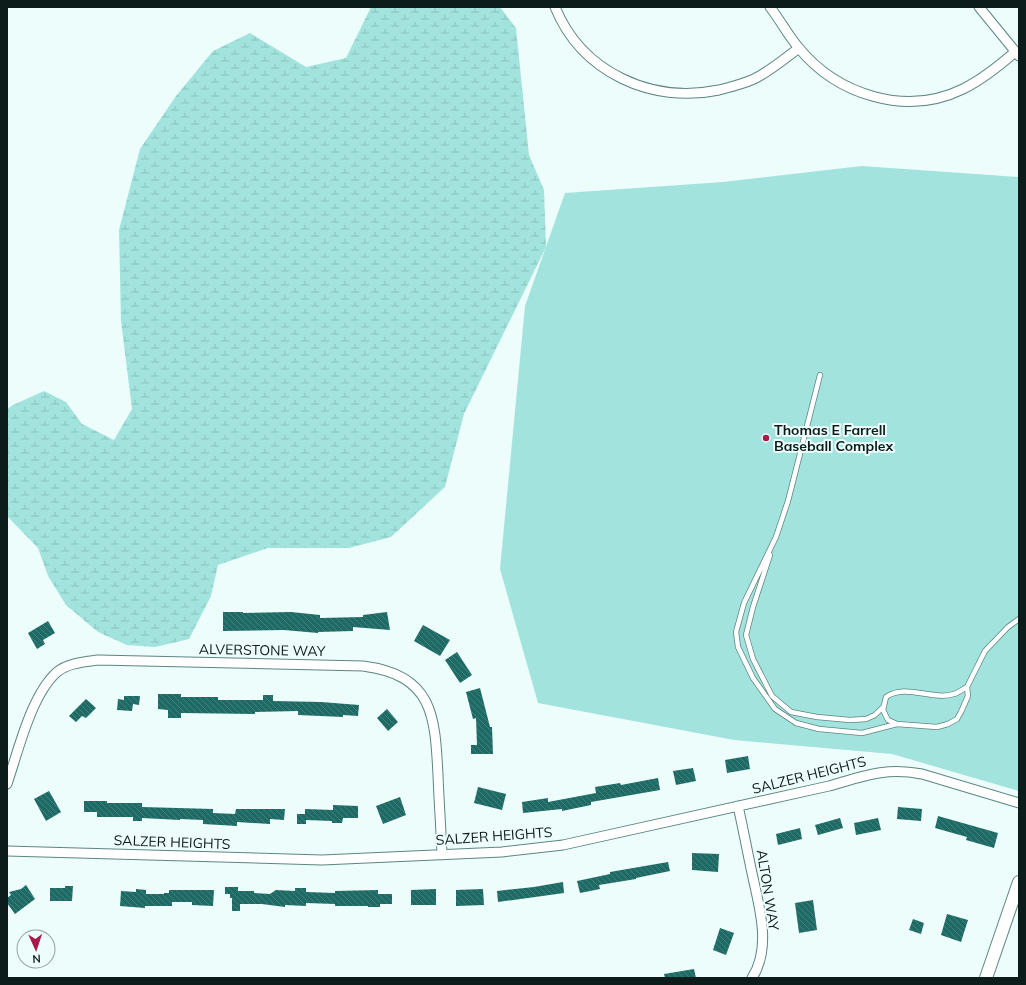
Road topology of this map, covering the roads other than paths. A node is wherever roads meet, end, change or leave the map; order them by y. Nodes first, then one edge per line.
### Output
1 (555, 7) edge
2 (770, 7) edge
3 (979, 7) edge
4 (799, 48) junction
5 (1017, 54) edge
6 (820, 375) dead end
7 (776, 537) junction
8 (1019, 619) edge
9 (968, 687) junction
10 (884, 706) junction
11 (897, 724) junction
12 (7, 784) edge
13 (1019, 803) edge
14 (738, 806) junction
15 (7, 851) edge
16 (442, 855) junction
17 (1019, 882) edge
18 (752, 978) edge
19 (986, 978) edge

1 - 4 street
2 - 4 street
3 - 5 street
4 - 5 street
6 - 7 lane
7 - 10 lane
7 - 11 lane
8 - 9 lane
9 - 10 lane
9 - 11 lane
10 - 11 lane
12 - 16 street, ALVERSTONE WAY
13 - 14 street, SALZER HEIGHTS
14 - 16 street, SALZER HEIGHTS
14 - 18 street, ALTON WAY
15 - 16 street, SALZER HEIGHTS
17 - 19 main road

